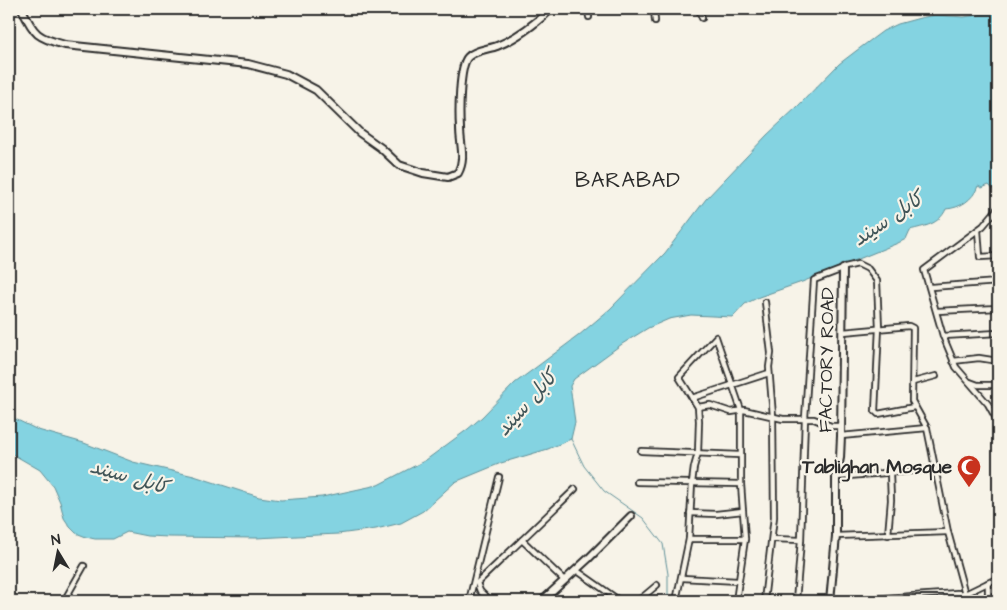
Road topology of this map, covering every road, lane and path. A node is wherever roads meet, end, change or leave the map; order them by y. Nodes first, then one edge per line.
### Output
1 (22, 9) edge
2 (551, 9) edge
3 (588, 9) edge
4 (654, 9) edge
5 (699, 9) edge
6 (589, 17) dead end
7 (702, 18) dead end
8 (655, 21) dead end
9 (998, 208) edge
10 (978, 230) junction
11 (998, 256) edge
12 (843, 269) junction
13 (998, 282) edge
14 (930, 288) junction
15 (765, 302) dead end
16 (998, 308) edge
17 (937, 311) junction
18 (879, 328) junction
19 (843, 332) junction
20 (998, 333) edge
21 (943, 336) junction
22 (954, 361) junction
23 (998, 361) edge
24 (770, 373) junction
25 (936, 376) dead end
26 (913, 382) junction
27 (969, 382) junction
28 (731, 385) junction
29 (998, 385) edge
30 (692, 398) junction
31 (698, 407) junction
32 (914, 407) junction
33 (741, 410) junction
34 (773, 416) junction
35 (805, 418) junction
36 (998, 422) edge
37 (841, 426) junction
38 (927, 428) junction
39 (841, 436) junction
40 (641, 451) dead end
41 (698, 453) junction
42 (740, 455) junction
43 (935, 468) junction
44 (890, 473) junction
45 (499, 477) dead end
46 (836, 477) junction
47 (638, 482) dead end
48 (692, 483) junction
49 (741, 484) junction
50 (575, 489) dead end
51 (743, 511) junction
52 (690, 512) junction
53 (631, 516) dead end
54 (948, 532) junction
55 (836, 536) junction
56 (888, 536) junction
57 (689, 539) junction
58 (745, 539) junction
59 (772, 539) junction
60 (522, 540) junction
61 (801, 540) junction
62 (84, 566) dead end
63 (576, 570) junction
64 (682, 578) junction
65 (998, 578) edge
66 (564, 580) junction
67 (738, 581) junction
68 (988, 583) junction
69 (657, 586) dead end
70 (965, 594) junction
71 (64, 601) edge
72 (469, 601) edge
73 (490, 601) edge
74 (542, 601) edge
75 (620, 601) edge
76 (638, 601) edge
77 (676, 601) edge
78 (736, 601) edge
79 (764, 601) edge
80 (796, 601) edge
81 (830, 601) edge
82 (842, 601) edge
83 (857, 601) edge
84 (988, 601) edge

1 - 2 street
3 - 6 street
4 - 8 street
5 - 7 street
9 - 10 street
10 - 11 street
10 - 14 street
12 - 18 street
12 - 19 street, FACTORY ROAD
12 - 35 street
13 - 14 street
14 - 17 street
15 - 24 street
16 - 17 street
17 - 21 street
18 - 19 street
18 - 26 street
18 - 32 street
19 - 37 street, FACTORY ROAD
20 - 21 street
21 - 22 street
22 - 23 street
22 - 27 street
24 - 28 street
24 - 34 street
25 - 26 street
26 - 32 street
27 - 29 street
27 - 36 street
28 - 30 street
28 - 30 street
28 - 33 street
30 - 31 street
31 - 33 street
31 - 41 street
32 - 38 street
33 - 34 street
33 - 42 street
34 - 35 street
34 - 59 street
35 - 37 street
35 - 61 street
37 - 39 street, FACTORY ROAD
38 - 39 street
38 - 43 street
39 - 46 street, FACTORY ROAD
40 - 41 street
41 - 42 street
41 - 48 street
42 - 49 street
43 - 44 street
43 - 54 street
44 - 46 street
44 - 56 street
45 - 72 street
46 - 55 street, FACTORY ROAD
47 - 48 street
48 - 49 street
48 - 52 street
49 - 51 street
50 - 60 street
51 - 52 street
51 - 58 street
52 - 57 street
53 - 63 street
54 - 56 street
54 - 70 street
55 - 56 street
55 - 81 street, FACTORY ROAD
57 - 58 street
57 - 64 street
58 - 67 street
59 - 61 street
59 - 79 street
60 - 66 street
60 - 73 street
61 - 80 street
62 - 71 street
63 - 66 street
63 - 75 street
64 - 67 street
64 - 77 street
65 - 68 street
66 - 74 street
67 - 78 street
68 - 70 street
68 - 84 street
69 - 76 street
70 - 83 street
82 - 83 street

